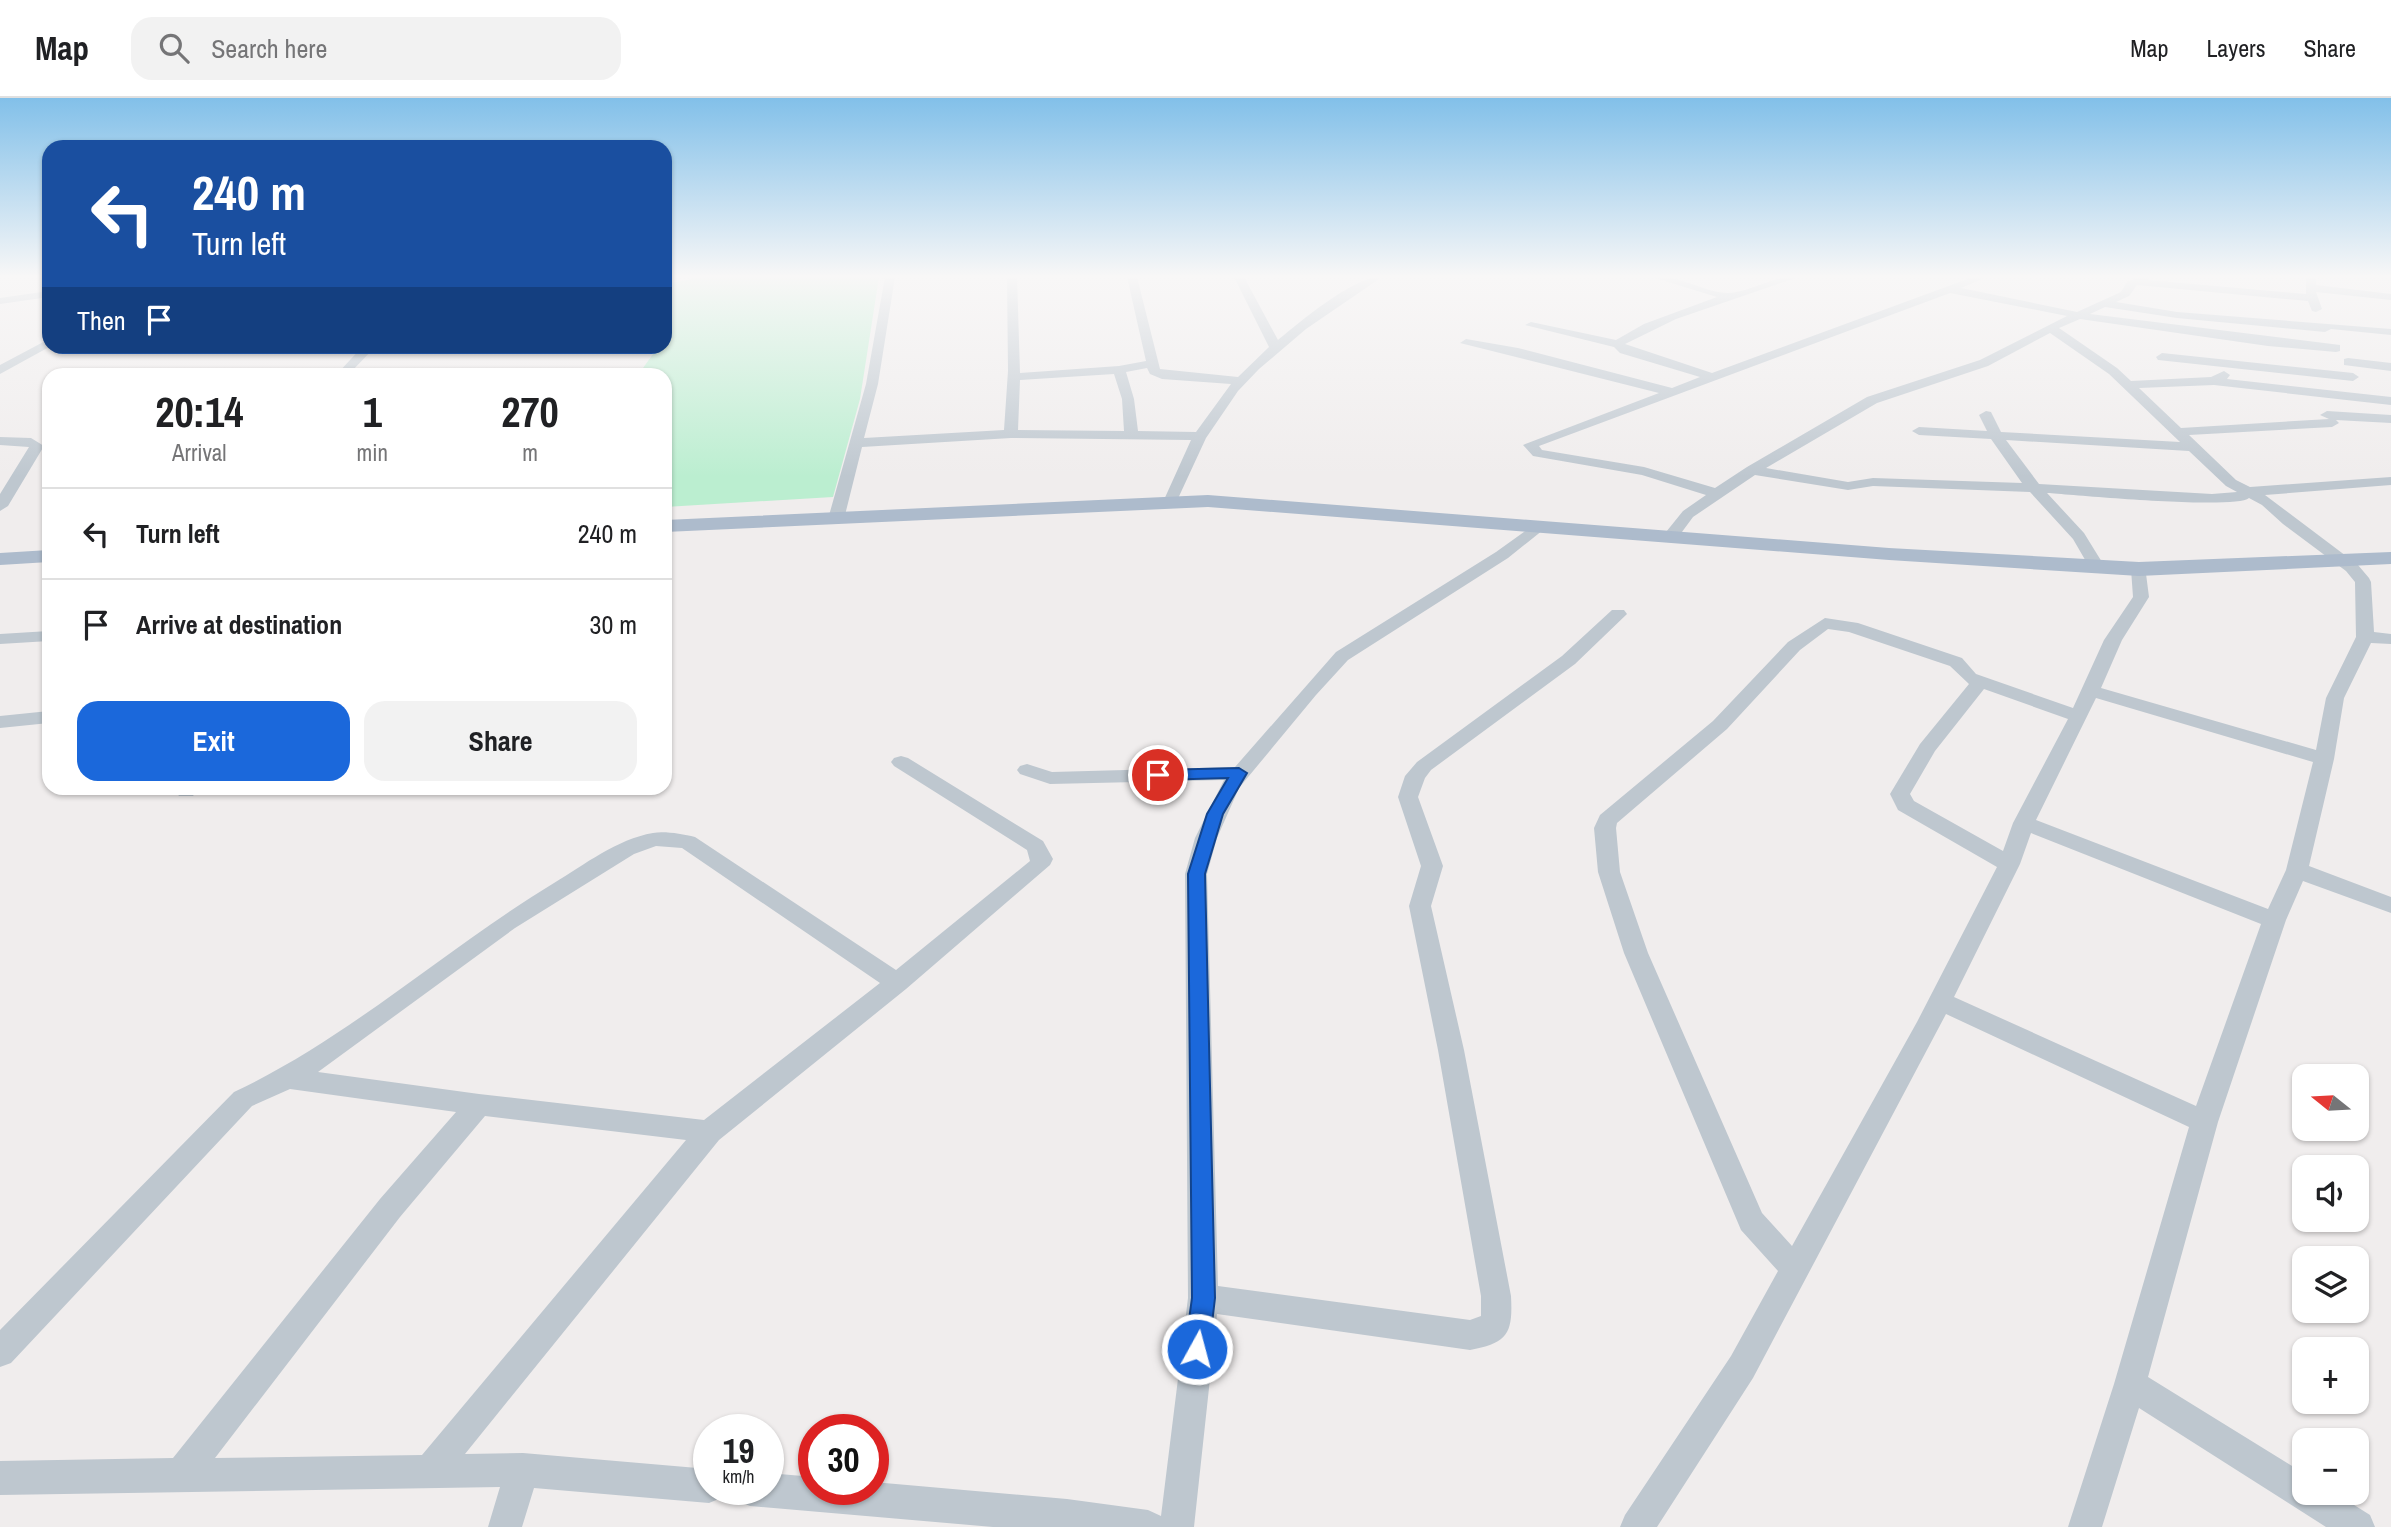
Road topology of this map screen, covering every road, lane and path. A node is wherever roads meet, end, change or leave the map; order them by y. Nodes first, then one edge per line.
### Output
1 (878, 344) edge
2 (1013, 344) edge
3 (1147, 344) edge
4 (1274, 344) edge
5 (1281, 344) edge
6 (1470, 344) edge
7 (1618, 344) edge
8 (1801, 344) edge
9 (2021, 344) edge
10 (2074, 344) edge
11 (2269, 344) edge
12 (2287, 344) edge
13 (2334, 344) edge
14 (42, 347) edge
15 (1276, 348) junction
16 (2336, 348) junction
17 (363, 354) edge
18 (2162, 357) dead end
19 (2348, 362) junction
20 (1151, 364) junction
21 (2226, 364) junction
22 (2391, 367) edge
23 (350, 368) edge
24 (0, 370) edge
25 (1119, 370) junction
26 (2289, 370) junction
27 (1014, 377) junction
28 (1712, 377) junction
29 (2353, 377) junction
30 (1240, 381) junction
31 (2214, 381) junction
32 (2128, 384) junction
33 (1672, 392) junction
34 (2308, 392) junction
35 (2371, 399) junction
36 (2391, 401) edge
37 (1986, 415) dead end
38 (2327, 415) junction
39 (2363, 419) junction
40 (2391, 419) edge
41 (1919, 431) dead end
42 (2391, 432) edge
43 (1011, 434) junction
44 (1131, 434) junction
45 (1200, 436) junction
46 (1994, 436) junction
47 (2185, 440) junction
48 (0, 441) edge
49 (858, 443) junction
50 (1752, 470) junction
51 (2391, 481) edge
52 (2036, 489) junction
53 (2245, 492) junction
54 (1718, 494) junction
55 (1170, 502) junction
56 (0, 506) edge
57 (836, 519) junction
58 (672, 526) edge
59 (1538, 527) junction
60 (1670, 537) junction
61 (42, 556) edge
62 (2391, 558) edge
63 (0, 559) edge
64 (2345, 561) junction
65 (2096, 567) junction
66 (2139, 569) junction
67 (1618, 614) dead end
68 (42, 636) edge
69 (2365, 637) junction
70 (0, 639) edge
71 (2391, 639) edge
72 (1980, 682) junction
73 (2089, 690) junction
74 (2079, 716) junction
75 (42, 719) edge
76 (0, 722) edge
77 (2324, 760) junction
78 (901, 762) dead end
79 (1027, 770) dead end
80 (1239, 773) junction
81 (2024, 823) junction
82 (2009, 864) junction
83 (2297, 870) junction
84 (2391, 905) edge
85 (2274, 920) junction
86 (897, 983) junction
87 (1940, 1001) junction
88 (288, 1078) junction
89 (479, 1105) junction
90 (2204, 1122) junction
91 (709, 1132) junction
92 (1795, 1269) junction
93 (1203, 1298) junction
94 (0, 1352) edge
95 (2130, 1384) junction
96 (430, 1470) junction
97 (523, 1470) junction
98 (180, 1475) junction
99 (0, 1478) edge
100 (693, 1485) edge
101 (784, 1492) edge
102 (505, 1527) edge
103 (1148, 1527) edge
104 (1177, 1527) edge
105 (1637, 1527) edge
106 (2085, 1527) edge
107 (2357, 1527) edge

1 - 49 street
2 - 27 street
3 - 20 street
4 - 15 street
5 - 15 street
6 - 33 street
7 - 28 street
8 - 28 street
9 - 50 street
10 - 32 street
11 - 26 street
12 - 16 street
13 - 16 street
14 - 24 street
15 - 30 street
16 - 19 street
17 - 23 street
18 - 21 street
19 - 22 street
19 - 29 street
20 - 25 street
20 - 30 street
21 - 26 street
21 - 31 street
25 - 27 street
25 - 44 street
26 - 29 street
27 - 43 street
28 - 33 street
29 - 35 street
30 - 45 street
31 - 32 street
31 - 34 street
32 - 47 street
33 - 54 street
34 - 35 street
34 - 38 street
35 - 36 street
37 - 46 street
38 - 39 street
38 - 47 street
39 - 40 street
39 - 42 street
41 - 46 street
43 - 44 street
43 - 49 street
44 - 45 street
45 - 55 street
46 - 47 street
46 - 52 street
47 - 53 street
48 - 56 street
49 - 57 street
50 - 52 street
50 - 54 street
51 - 53 street
52 - 53 street
52 - 65 street
53 - 64 street
54 - 60 street
55 - 57 main road
55 - 59 main road
57 - 58 main road
59 - 60 main road
59 - 80 street
60 - 65 main road
61 - 63 main road
62 - 64 main road
64 - 66 main road
64 - 69 street
65 - 66 main road
66 - 73 street
67 - 93 street
68 - 70 street
69 - 71 street
69 - 77 street
72 - 74 street
72 - 82 street
72 - 92 street
73 - 74 street
73 - 77 street
74 - 81 street
75 - 76 street
77 - 83 street
78 - 86 street
79 - 80 street
80 - 93 street
81 - 82 street
81 - 85 street
82 - 87 street
83 - 84 street
83 - 85 street
85 - 90 street
86 - 88 street
86 - 91 street
87 - 90 street
87 - 92 street
88 - 89 street
88 - 94 street
89 - 91 street
89 - 98 street
90 - 95 street
91 - 96 street
92 - 105 street
93 - 104 street
95 - 106 street
95 - 107 street
96 - 97 street
96 - 98 street
97 - 100 street
97 - 102 street
98 - 99 street
101 - 103 street

